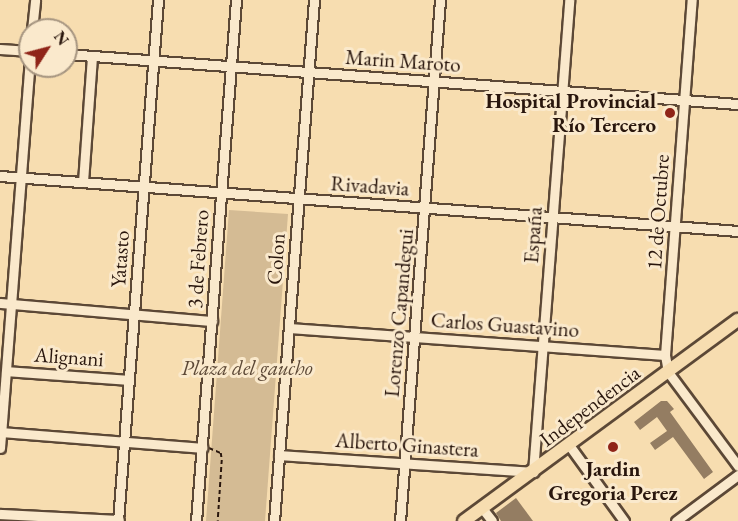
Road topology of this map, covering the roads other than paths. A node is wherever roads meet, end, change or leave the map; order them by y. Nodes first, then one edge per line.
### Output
1 (34, 0) edge
2 (158, 0) edge
3 (236, 0) edge
4 (314, 0) edge
5 (440, 0) edge
6 (569, 0) edge
7 (692, 0) edge
8 (33, 18) edge
9 (0, 49) edge
10 (18, 50) edge
11 (78, 55) edge
12 (92, 56) junction
13 (154, 60) junction
14 (231, 66) junction
15 (308, 72) junction
16 (29, 78) edge
17 (434, 81) junction
18 (562, 91) junction
19 (685, 100) junction
20 (738, 104) edge
21 (0, 176) edge
22 (21, 178) junction
23 (83, 182) junction
24 (144, 187) junction
25 (221, 193) junction
26 (299, 198) junction
27 (425, 208) junction
28 (552, 217) junction
29 (675, 227) junction
30 (738, 231) edge
31 (0, 303) edge
32 (11, 304) junction
33 (134, 313) junction
34 (738, 320) edge
35 (212, 321) junction
36 (289, 328) junction
37 (416, 337) junction
38 (543, 346) junction
39 (666, 355) junction
40 (6, 371) junction
41 (668, 372) junction
42 (129, 380) junction
43 (1, 432) edge
44 (125, 441) junction
45 (569, 445) junction
46 (0, 448) edge
47 (202, 448) junction
48 (279, 455) junction
49 (404, 462) junction
50 (738, 466) edge
51 (533, 472) junction
52 (738, 475) edge
53 (482, 508) junction
54 (0, 514) edge
55 (118, 521) edge
56 (196, 521) edge
57 (274, 521) edge
58 (400, 521) edge
59 (464, 521) edge
60 (492, 521) edge
61 (624, 521) edge
62 (676, 521) edge

1 - 8 street
2 - 13 street, Yatasto
3 - 14 street, 3 de Febrero
4 - 15 street, Colon
5 - 17 street, Lorenzo Capandegui
6 - 18 street, España
7 - 19 street, 12 de Octubre
9 - 10 street
11 - 12 street, Marin Maroto
12 - 13 street, Marin Maroto
12 - 23 street
13 - 14 street, Marin Maroto
13 - 24 street, Yatasto
14 - 15 street, Marin Maroto
14 - 25 street, 3 de Febrero
15 - 17 street, Marin Maroto
15 - 26 street, Colon
16 - 22 street
17 - 18 street, Marin Maroto
17 - 27 street, Lorenzo Capandegui
18 - 19 street, Marin Maroto
18 - 28 street, España
19 - 20 street, Marin Maroto
19 - 29 street, 12 de Octubre
21 - 22 street, Rivadavia
22 - 23 street, Rivadavia
22 - 32 street
23 - 24 street, Rivadavia
24 - 25 street, Rivadavia
24 - 33 street, Yatasto
25 - 26 street, Rivadavia
25 - 35 street, 3 de Febrero
26 - 27 street, Rivadavia
26 - 36 street, Colon
27 - 28 street, Rivadavia
27 - 37 street, Lorenzo Capandegui
28 - 29 street, Rivadavia
28 - 38 street, España
29 - 30 street, Rivadavia
29 - 39 street, 12 de Octubre
31 - 32 street
32 - 33 street
32 - 40 street
33 - 35 street
33 - 42 street, Yatasto
34 - 41 main road, Independencia
35 - 47 street, 3 de Febrero
36 - 37 street, Carlos Guastavino
36 - 48 street, Colon
37 - 38 street, Carlos Guastavino
37 - 49 street, Lorenzo Capandegui
38 - 39 street, Carlos Guastavino
38 - 51 street, España
39 - 41 street
40 - 42 street, Alignani
40 - 43 street
41 - 45 main road, Independencia
41 - 50 street
42 - 44 street, Yatasto
43 - 44 street
43 - 46 street
44 - 47 street
44 - 55 street, Yatasto
45 - 51 main road, Independencia
45 - 61 street
47 - 56 street, 3 de Febrero
48 - 49 street, Alberto Ginastera
48 - 57 street, Colon
49 - 51 street, Alberto Ginastera
49 - 58 street, Lorenzo Capandegui
51 - 53 main road, Independencia
52 - 62 street
53 - 59 main road, Independencia
53 - 60 street
54 - 55 street

